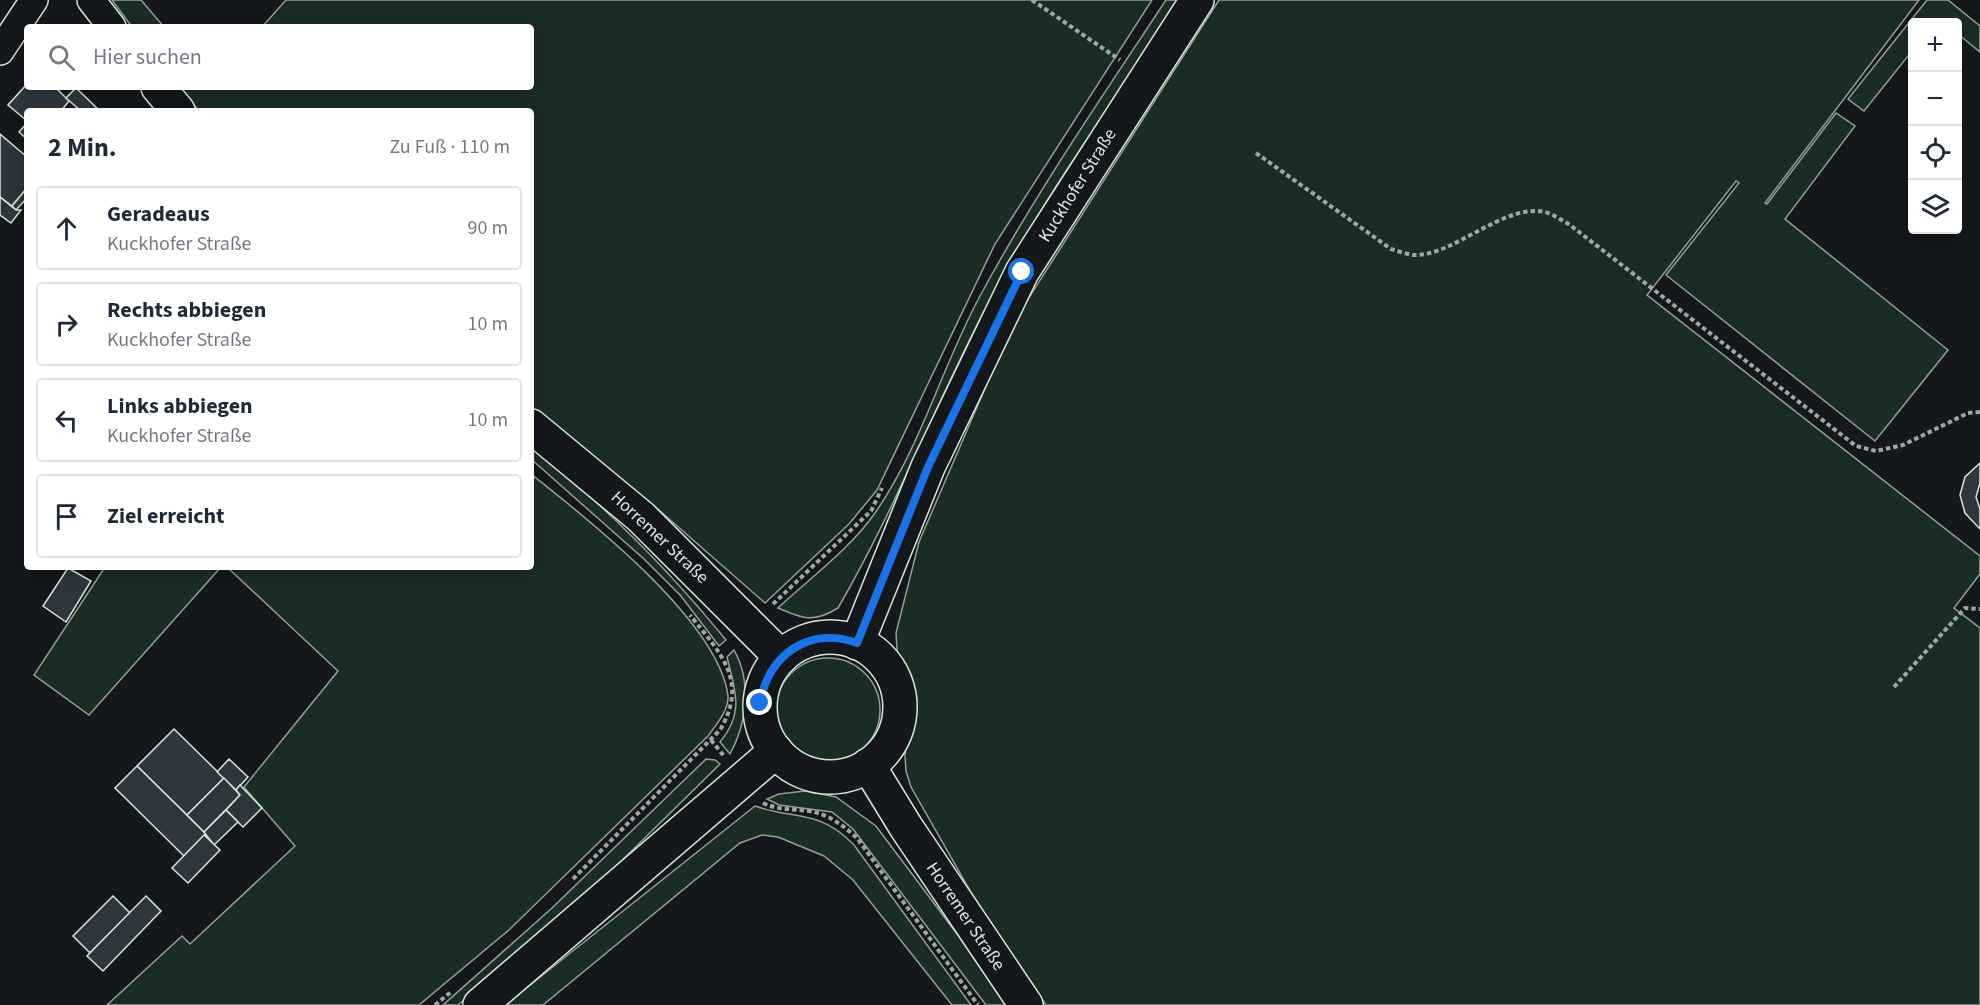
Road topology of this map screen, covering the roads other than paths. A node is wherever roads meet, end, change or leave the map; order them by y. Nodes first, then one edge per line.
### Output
1 (34, 0) edge
2 (91, 0) edge
3 (1197, 0) edge
4 (110, 24) edge
5 (0, 51) edge
6 (160, 90) edge
7 (176, 108) edge
8 (534, 429) edge
9 (857, 643) junction
10 (781, 657) junction
11 (776, 752) junction
12 (868, 765) junction
13 (467, 997) edge
14 (1026, 1005) edge

1 - 5 street
2 - 4 street
3 - 9 main road, Kuckhofer Straße
6 - 7 main road
8 - 10 main road, Horremer Straße
9 - 10 main road
9 - 12 main road
10 - 11 main road
11 - 12 main road
11 - 13 main road
12 - 14 main road, Horremer Straße

